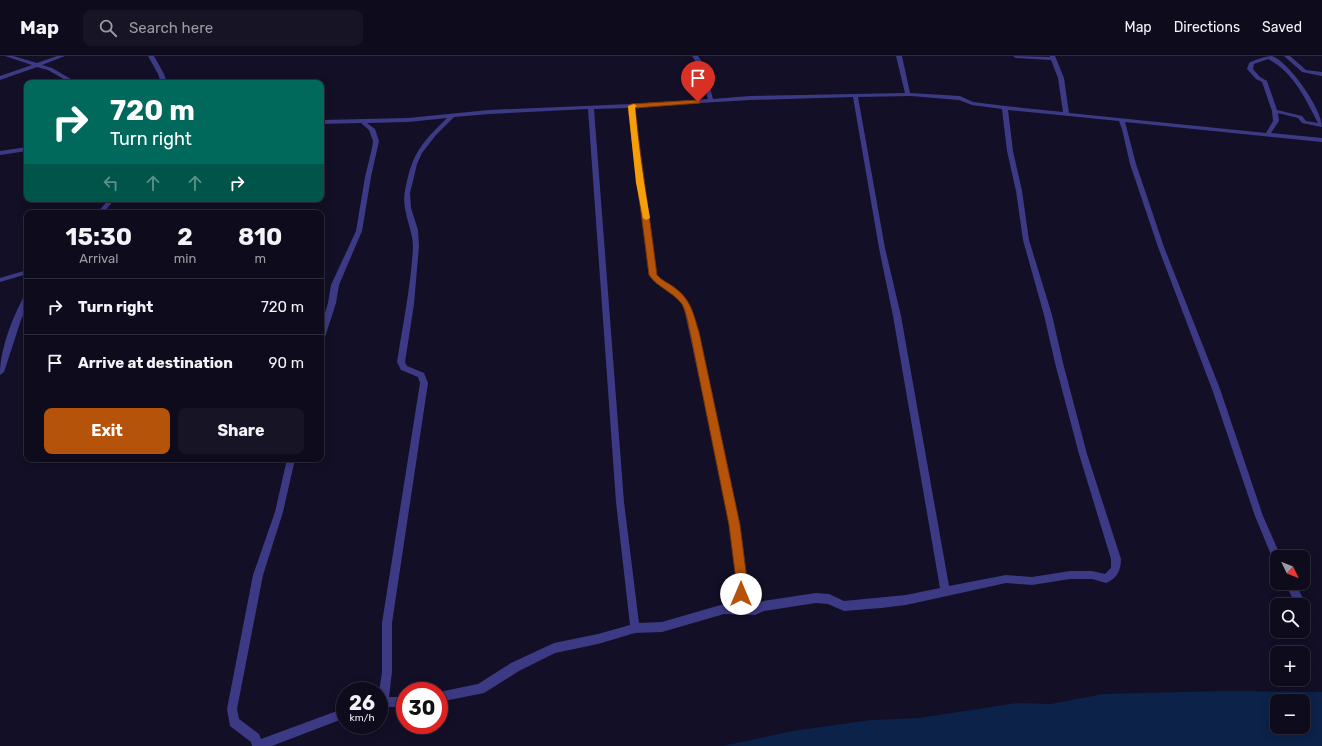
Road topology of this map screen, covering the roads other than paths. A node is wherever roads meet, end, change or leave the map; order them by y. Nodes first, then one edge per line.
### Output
1 (8, 56) edge
2 (62, 56) edge
3 (151, 56) edge
4 (696, 56) edge
5 (899, 56) edge
6 (1016, 56) edge
7 (1287, 56) edge
8 (1269, 57) edge
9 (1052, 58) edge
10 (36, 64) junction
11 (1322, 74) edge
12 (0, 78) edge
13 (69, 80) edge
14 (163, 80) edge
15 (909, 95) junction
16 (855, 96) junction
17 (711, 101) junction
18 (631, 106) junction
19 (591, 108) junction
20 (1005, 108) junction
21 (1275, 111) junction
22 (1066, 113) junction
23 (452, 116) junction
24 (1121, 119) junction
25 (362, 121) junction
26 (324, 122) edge
27 (1322, 125) edge
28 (1268, 134) junction
29 (1322, 140) edge
30 (24, 149) edge
31 (0, 152) edge
32 (109, 202) edge
33 (103, 210) edge
34 (24, 273) edge
35 (0, 280) edge
36 (24, 305) edge
37 (324, 328) edge
38 (0, 372) edge
39 (290, 462) edge
40 (1273, 550) edge
41 (945, 591) junction
42 (755, 610) junction
43 (635, 628) junction
44 (386, 682) edge
45 (448, 695) edge
46 (336, 715) edge
47 (258, 745) edge

1 - 10 street
2 - 10 street
3 - 14 street
4 - 17 street
5 - 15 street
6 - 9 street
7 - 11 street
8 - 21 street
8 - 27 street
9 - 22 street
10 - 12 street
10 - 13 street
15 - 16 street
15 - 20 street
16 - 17 street
16 - 41 street
17 - 18 street
18 - 19 street
18 - 42 street
19 - 23 street
19 - 43 street
20 - 22 street
20 - 41 street
21 - 27 street
21 - 28 street
22 - 24 street
23 - 25 street
23 - 44 street
24 - 28 street
24 - 40 street
25 - 26 street
25 - 37 street
28 - 29 street
30 - 31 street
32 - 33 street
34 - 35 street
36 - 38 street
39 - 47 street
41 - 42 street
42 - 43 street
43 - 45 street
46 - 47 street

